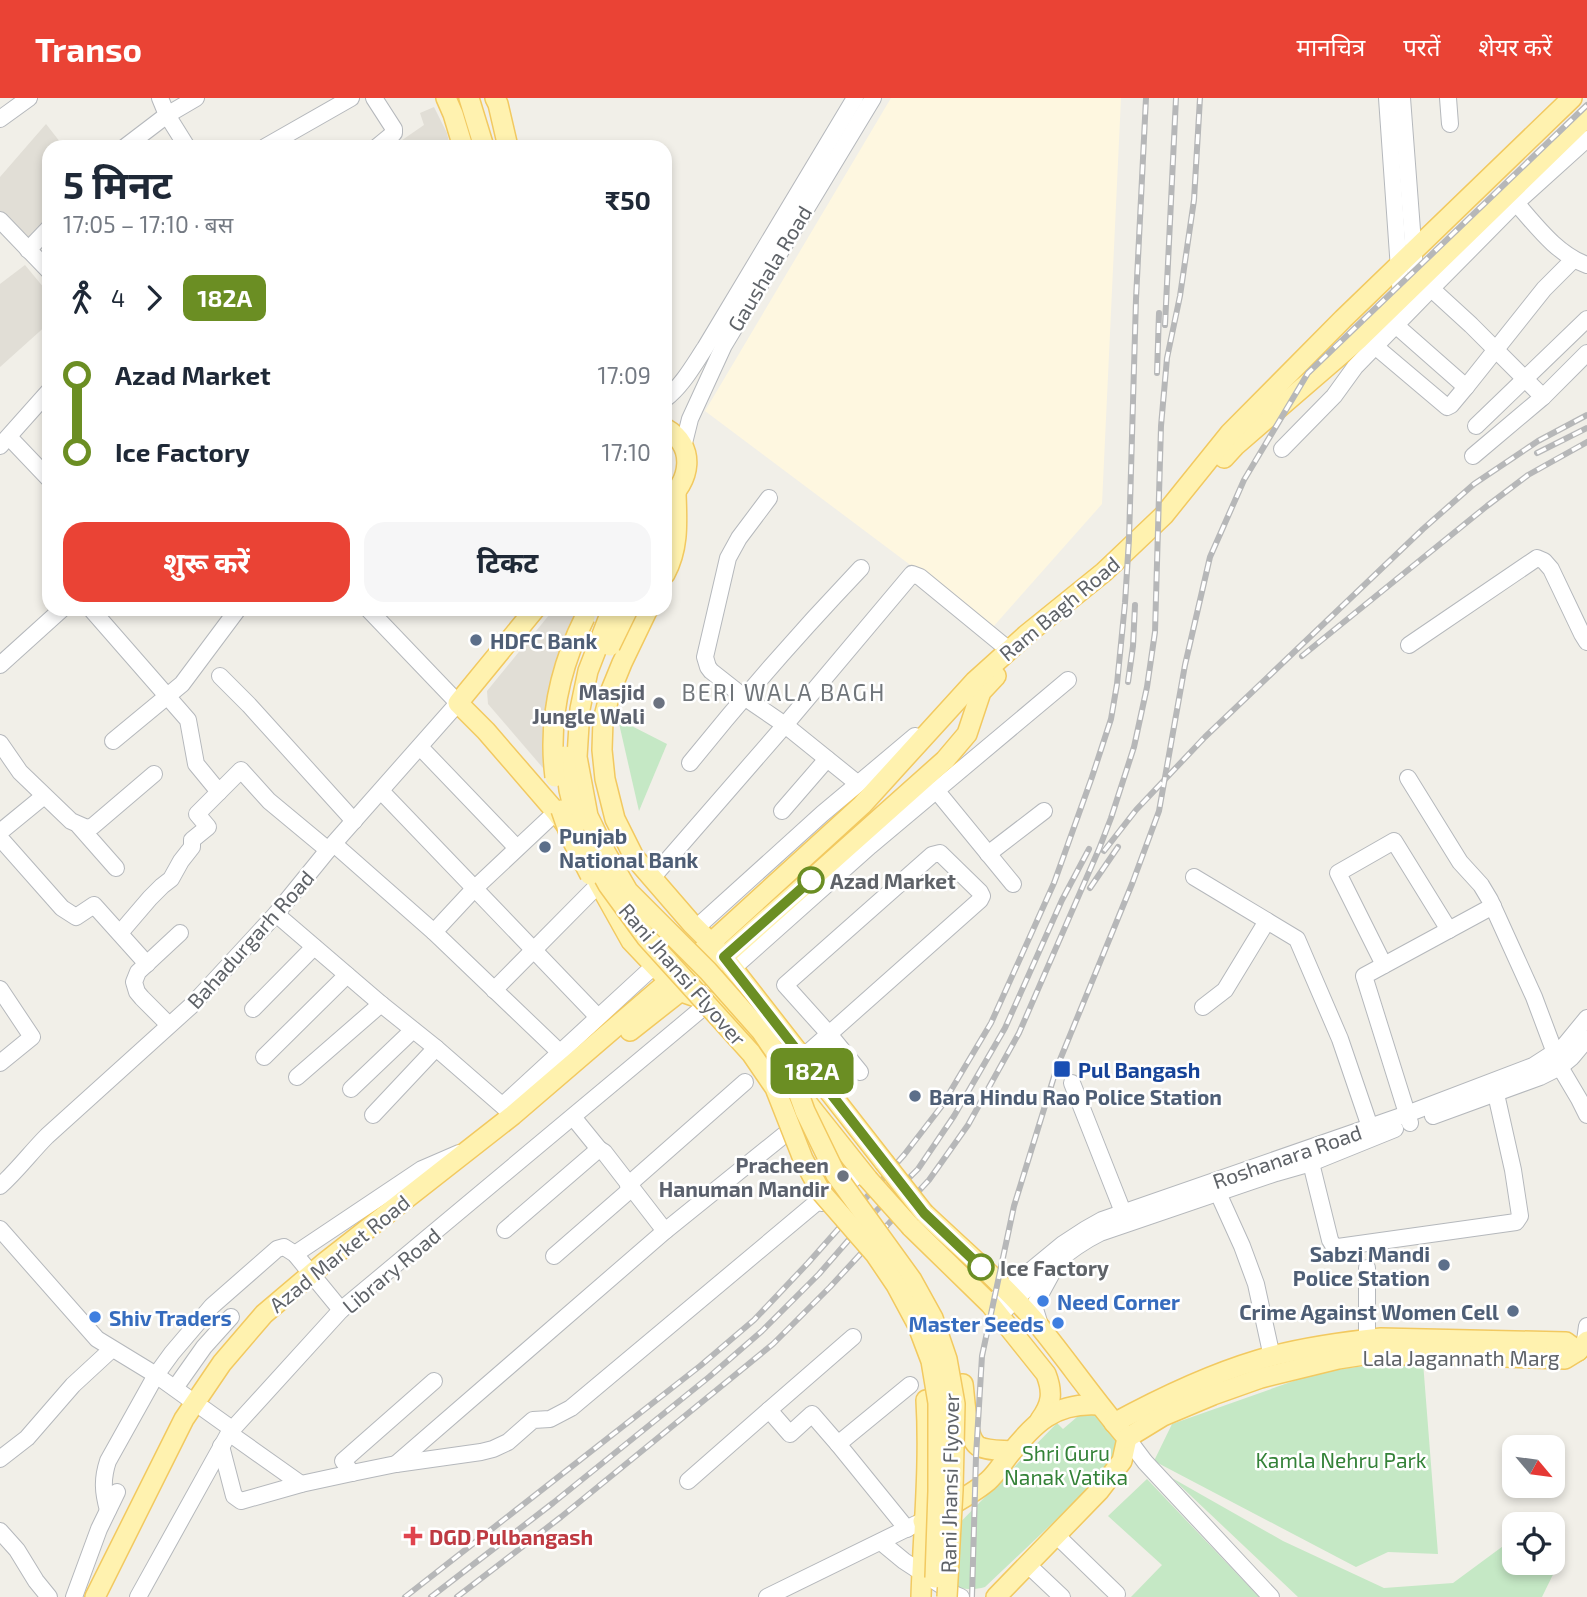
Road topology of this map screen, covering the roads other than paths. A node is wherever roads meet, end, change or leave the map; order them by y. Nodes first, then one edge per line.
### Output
1 (160, 98) edge
2 (196, 98) edge
3 (351, 98) edge
4 (373, 98) edge
5 (446, 98) edge
6 (469, 98) edge
7 (481, 98) edge
8 (495, 98) edge
9 (855, 98) edge
10 (873, 98) edge
11 (1387, 98) edge
12 (1402, 98) edge
13 (1448, 98) edge
14 (1572, 98) edge
15 (18, 101) edge
16 (167, 115) junction
17 (1587, 117) edge
18 (0, 119) edge
19 (1450, 124) dead end
20 (1587, 139) edge
21 (134, 140) edge
22 (183, 140) edge
23 (277, 140) edge
24 (386, 140) edge
25 (461, 140) edge
26 (482, 140) edge
27 (494, 140) edge
28 (506, 140) edge
29 (1512, 199) junction
30 (0, 220) edge
31 (42, 235) edge
32 (28, 250) junction
33 (1414, 251) junction
34 (1580, 263) edge
35 (42, 264) edge
36 (1399, 265) junction
37 (1423, 284) junction
38 (1401, 298) junction
39 (1587, 319) edge
40 (1390, 320) junction
41 (1376, 347) junction
42 (1495, 350) junction
43 (1587, 353) edge
44 (1525, 379) junction
45 (1466, 387) junction
46 (672, 393) edge
47 (1543, 397) junction
48 (42, 399) edge
49 (1476, 426) dead end
50 (672, 433) edge
51 (4, 441) edge
52 (683, 447) junction
53 (1282, 449) dead end
54 (1473, 456) dead end
55 (42, 473) edge
56 (672, 496) edge
57 (769, 498) dead end
58 (672, 505) edge
59 (672, 557) edge
60 (861, 568) dead end
61 (54, 616) edge
62 (98, 616) edge
63 (233, 616) edge
64 (375, 616) edge
65 (529, 616) edge
66 (589, 616) edge
67 (609, 616) edge
68 (625, 616) edge
69 (645, 616) edge
70 (1585, 636) edge
71 (1409, 645) dead end
72 (1009, 650) junction
73 (0, 666) edge
74 (220, 676) dead end
75 (1068, 680) dead end
76 (978, 687) junction
77 (169, 697) junction
78 (744, 697) junction
79 (458, 703) junction
80 (955, 704) junction
81 (785, 725) junction
82 (113, 741) dead end
83 (0, 743) edge
84 (420, 747) junction
85 (827, 759) junction
86 (690, 763) dead end
87 (0, 768) edge
88 (895, 769) junction
89 (20, 772) junction
90 (154, 774) dead end
91 (1408, 778) dead end
92 (857, 783) junction
93 (936, 790) junction
94 (381, 791) junction
95 (912, 791) junction
96 (219, 792) junction
97 (44, 796) junction
98 (782, 811) dead end
99 (1044, 811) dead end
100 (559, 815) junction
101 (615, 819) junction
102 (354, 821) junction
103 (79, 826) junction
104 (0, 832) edge
105 (0, 838) edge
106 (331, 847) junction
107 (517, 848) junction
108 (988, 854) junction
109 (116, 868) dead end
110 (1194, 877) dead end
111 (652, 878) junction
112 (599, 884) junction
113 (1013, 884) dead end
114 (474, 889) junction
115 (626, 900) junction
116 (1493, 906) junction
117 (276, 914) junction
118 (1267, 921) junction
119 (696, 929) junction
120 (1448, 930) junction
121 (434, 932) junction
122 (120, 933) junction
123 (180, 933) dead end
124 (314, 947) junction
125 (534, 948) junction
126 (722, 956) junction
127 (147, 964) junction
128 (1384, 965) junction
129 (654, 966) junction
130 (347, 975) junction
131 (674, 986) junction
132 (0, 989) edge
133 (494, 990) junction
134 (711, 1001) junction
135 (381, 1004) junction
136 (1203, 1007) dead end
137 (253, 1009) dead end
138 (598, 1017) junction
139 (1587, 1017) edge
140 (169, 1025) junction
141 (413, 1030) junction
142 (829, 1034) junction
143 (1587, 1038) edge
144 (436, 1048) junction
145 (264, 1057) dead end
146 (566, 1058) junction
147 (802, 1058) junction
148 (1557, 1060) junction
149 (0, 1063) edge
150 (860, 1072) dead end
151 (297, 1077) dead end
152 (745, 1082) dead end
153 (1072, 1083) dead end
154 (351, 1089) dead end
155 (1496, 1094) junction
156 (1583, 1097) edge
157 (508, 1110) junction
158 (373, 1115) dead end
159 (1587, 1115) edge
160 (573, 1117) junction
161 (1409, 1119) junction
162 (1370, 1127) junction
163 (784, 1135) dead end
164 (468, 1149) junction
165 (599, 1149) junction
166 (1311, 1163) junction
167 (5, 1170) edge
168 (865, 1175) junction
169 (0, 1186) edge
170 (630, 1187) junction
171 (1218, 1193) junction
172 (1123, 1212) junction
173 (917, 1220) junction
174 (861, 1225) junction
175 (0, 1229) edge
176 (505, 1230) dead end
177 (665, 1231) junction
178 (295, 1254) junction
179 (554, 1256) dead end
180 (1055, 1264) junction
181 (1367, 1268) dead end
182 (315, 1278) junction
183 (1011, 1295) junction
184 (341, 1310) junction
185 (995, 1310) junction
186 (231, 1317) dead end
187 (1040, 1327) junction
188 (853, 1337) dead end
189 (1585, 1344) edge
190 (1359, 1345) junction
191 (112, 1349) junction
192 (1272, 1357) junction
193 (156, 1375) junction
194 (434, 1381) dead end
195 (910, 1385) dead end
196 (175, 1388) junction
197 (1099, 1405) junction
198 (200, 1406) junction
199 (769, 1410) junction
200 (1040, 1420) junction
201 (1114, 1423) junction
202 (227, 1436) junction
203 (1127, 1438) junction
204 (838, 1444) junction
205 (1012, 1451) junction
206 (0, 1459) edge
207 (1122, 1461) junction
208 (1145, 1462) junction
209 (396, 1464) junction
210 (352, 1473) junction
211 (688, 1481) dead end
212 (301, 1484) junction
213 (117, 1492) dead end
214 (108, 1510) junction
215 (915, 1525) junction
216 (0, 1531) edge
217 (1056, 1535) junction
218 (881, 1542) junction
219 (1027, 1564) junction
220 (922, 1573) junction
221 (1117, 1594) dead end
222 (49, 1597) edge
223 (74, 1597) edge
224 (95, 1597) edge
225 (104, 1597) edge
226 (138, 1597) edge
227 (768, 1597) edge
228 (921, 1597) edge
229 (934, 1597) edge
230 (947, 1597) edge
231 (961, 1597) edge
232 (995, 1597) edge
233 (1062, 1597) edge
234 (1271, 1597) edge

1 - 16 street
2 - 16 street
3 - 23 street
4 - 24 street
5 - 25 main road
6 - 26 main road
7 - 27 main road
8 - 28 main road
9 - 46 street
10 - 52 street, Gaushala Road
11 - 36 street
12 - 33 street
13 - 19 street
14 - 33 main road, Ram Bagh Road
15 - 18 street
16 - 21 street
16 - 22 street
17 - 29 main road, Ram Bagh Road
20 - 29 street
29 - 34 street
29 - 37 main road, Ram Bagh Road
30 - 32 street
31 - 32 street
32 - 35 street
33 - 36 main road, Ram Bagh Road
33 - 37 street
34 - 42 street
36 - 38 street
36 - 72 main road, Ram Bagh Road
37 - 38 main road, Ram Bagh Road
37 - 40 street
37 - 42 street
38 - 40 main road, Ram Bagh Road
39 - 44 street
40 - 41 street
40 - 45 street
40 - 76 main road, Ram Bagh Road
41 - 45 street
41 - 53 street
42 - 44 street
42 - 45 street
43 - 47 street
44 - 47 street
44 - 49 street
47 - 54 street
48 - 51 street
50 - 52 main road
51 - 55 street
52 - 56 main road
57 - 78 street
58 - 59 main road
60 - 78 street
61 - 73 street
62 - 77 street
63 - 77 street
64 - 79 street
65 - 79 main road
66 - 115 main road, bridge
67 - 115 main road, Rani Jhansi Flyover, bridge
68 - 115 main road, bridge
69 - 101 main road
70 - 71 street
72 - 76 main road, Ram Bagh Road
72 - 81 street
74 - 102 street
75 - 93 street
76 - 80 main road, Ram Bagh Road
76 - 95 main road, Ram Bagh Road
77 - 82 street
77 - 96 street
78 - 81 street
78 - 86 street
79 - 84 street, Bahadurgarh Road
79 - 100 main road
80 - 88 main road, Ram Bagh Road
80 - 92 street
81 - 85 street
81 - 111 street
83 - 89 street
84 - 94 street, Bahadurgarh Road
84 - 107 street
85 - 92 street
85 - 98 street
87 - 89 street
88 - 95 main road
88 - 126 main road, Ram Bagh Road
89 - 97 street
90 - 103 street
91 - 116 street
92 - 119 street
93 - 108 street
93 - 126 street
94 - 102 street, Bahadurgarh Road
94 - 114 street
95 - 126 main road, Ram Bagh Road
96 - 106 street
96 - 122 street
97 - 103 street
97 - 104 street
99 - 108 street
100 - 101 main road
100 - 107 street
100 - 112 main road
101 - 111 main road
102 - 106 street, Bahadurgarh Road
103 - 109 street
105 - 122 street
106 - 117 street, Bahadurgarh Road
106 - 121 street
107 - 114 street
108 - 113 street
110 - 118 street
111 - 119 main road
112 - 125 street
112 - 129 main road
114 - 121 street
114 - 125 street
115 - 174 main road, Rani Jhansi Flyover, bridge
116 - 120 street
116 - 148 street
117 - 124 street
117 - 140 street, Bahadurgarh Road
118 - 136 street
118 - 162 street
119 - 126 main road
120 - 128 street
120 - 128 street
121 - 133 street
122 - 127 street
123 - 127 street
124 - 130 street
124 - 137 street
125 - 133 street
125 - 138 street
126 - 131 main road
126 - 147 main road
127 - 140 street
128 - 161 street
129 - 131 main road
129 - 138 street
130 - 135 street
130 - 145 street
131 - 134 main road
131 - 146 main road, Azad Market Road
131 - 182 main road, Azad Market Road
132 - 149 street
133 - 146 street
134 - 160 street, Library Road
134 - 168 main road
135 - 141 street
135 - 151 street
138 - 146 street
139 - 148 street, Roshanara Road
140 - 167 street, Bahadurgarh Road
141 - 144 street
141 - 154 street
142 - 142 street
142 - 147 street
142 - 150 street
143 - 148 street, Roshanara Road
144 - 157 street
144 - 158 street
146 - 157 main road, Azad Market Road
147 - 173 main road, bridge
148 - 155 street, Roshanara Road
148 - 156 street
148 - 161 street, Roshanara Road
152 - 170 street
153 - 172 street
155 - 161 street, Roshanara Road
155 - 166 street
156 - 159 street
157 - 164 main road, Azad Market Road
160 - 165 street
160 - 184 street, Library Road
161 - 162 street, Roshanara Road
161 - 166 street, Roshanara Road
162 - 172 street, Roshanara Road
163 - 177 street
164 - 178 street
164 - 182 main road, Azad Market Road
165 - 170 street
165 - 176 street
166 - 171 street, Roshanara Road
167 - 169 street, Bahadurgarh Road
168 - 173 main road, bridge
168 - 209 street
170 - 177 street
170 - 179 street
171 - 180 street, Roshanara Road
171 - 192 street
172 - 183 street, Roshanara Road
173 - 183 main road
173 - 185 main road
174 - 205 main road
174 - 215 main road
174 - 229 main road, Rani Jhansi Flyover, bridge
174 - 230 main road, Rani Jhansi Flyover, bridge
175 - 191 street
177 - 209 street
178 - 182 street
178 - 193 street
180 - 183 street, Roshanara Road
180 - 187 street
181 - 190 street
182 - 184 street
182 - 198 main road, Azad Market Road
183 - 185 street, Roshanara Road
183 - 187 main road
184 - 202 street, Library Road
185 - 200 main road
186 - 196 street
187 - 197 main road
188 - 199 street
189 - 190 main road, Lala Jagannath Marg
190 - 192 main road, Lala Jagannath Marg
190 - 203 main road, Lala Jagannath Marg
191 - 193 street
191 - 206 street
192 - 201 main road, Lala Jagannath Marg
193 - 196 street
193 - 214 street
194 - 210 street
195 - 204 street
196 - 198 street
197 - 200 main road
197 - 201 main road
198 - 202 street
198 - 224 main road, Azad Market Road
198 - 225 main road, Azad Market Road
199 - 204 street
199 - 211 street
200 - 205 main road
201 - 203 main road
202 - 212 street
202 - 212 street
202 - 226 street, Library Road
203 - 207 main road
203 - 208 street
204 - 215 street
205 - 215 main road
207 - 208 street
207 - 217 main road
208 - 234 street
209 - 210 street
210 - 212 street
213 - 214 street
214 - 223 street
215 - 218 street
215 - 220 main road
216 - 222 street
217 - 219 main road
217 - 221 street
218 - 220 street
218 - 227 street
219 - 232 main road
219 - 233 street
220 - 228 main road
220 - 231 street

